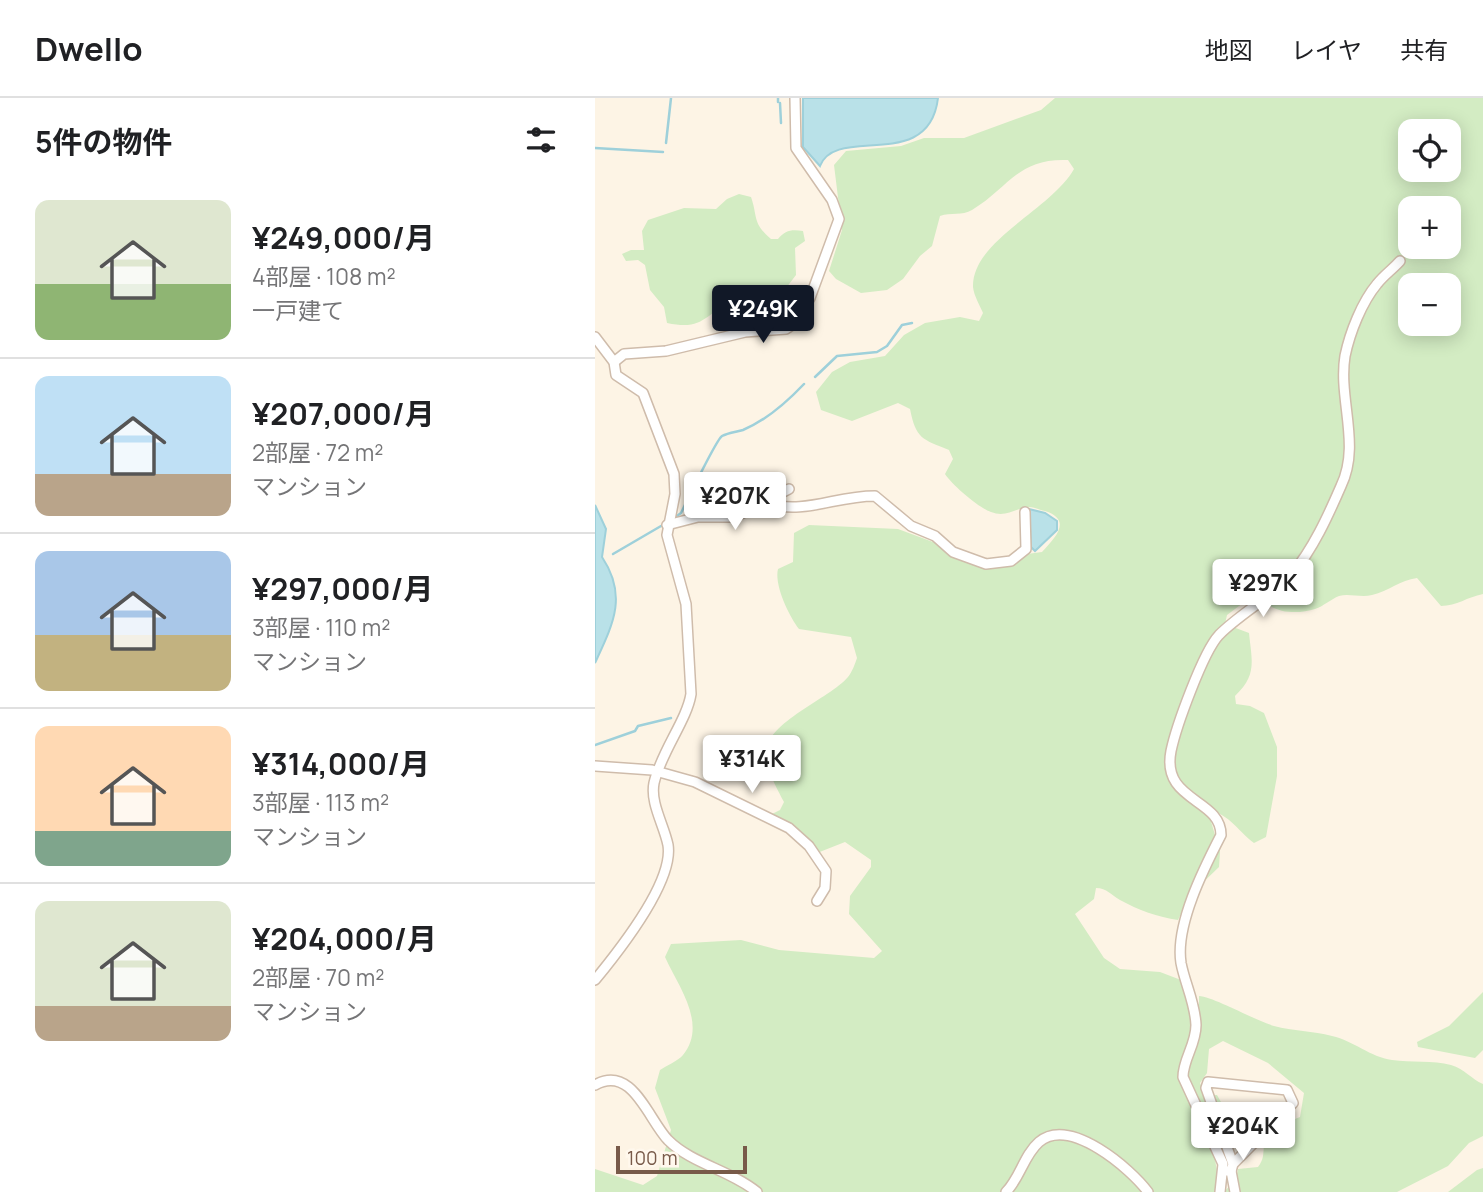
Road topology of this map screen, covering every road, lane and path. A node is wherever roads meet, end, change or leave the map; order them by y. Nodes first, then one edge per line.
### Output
1 (795, 98) edge
2 (1400, 261) dead end
3 (595, 337) edge
4 (614, 362) junction
5 (789, 489) dead end
6 (887, 494) dead end
7 (875, 496) junction
8 (763, 503) junction
9 (1025, 512) dead end
10 (667, 525) junction
11 (595, 766) edge
12 (658, 771) junction
13 (817, 901) dead end
14 (595, 980) edge
15 (595, 1085) edge
16 (1229, 1168) junction
17 (757, 1192) edge
18 (1006, 1192) edge
19 (1148, 1192) edge
20 (1220, 1192) edge
21 (1235, 1192) edge

1 - 4 street
2 - 16 street
3 - 4 street
4 - 10 street
5 - 8 street
6 - 7 street
7 - 8 street
7 - 9 street
8 - 10 street
10 - 12 street
11 - 12 street
12 - 13 street
12 - 14 street
15 - 17 street
16 - 16 street
16 - 20 street
16 - 21 street
18 - 19 street

